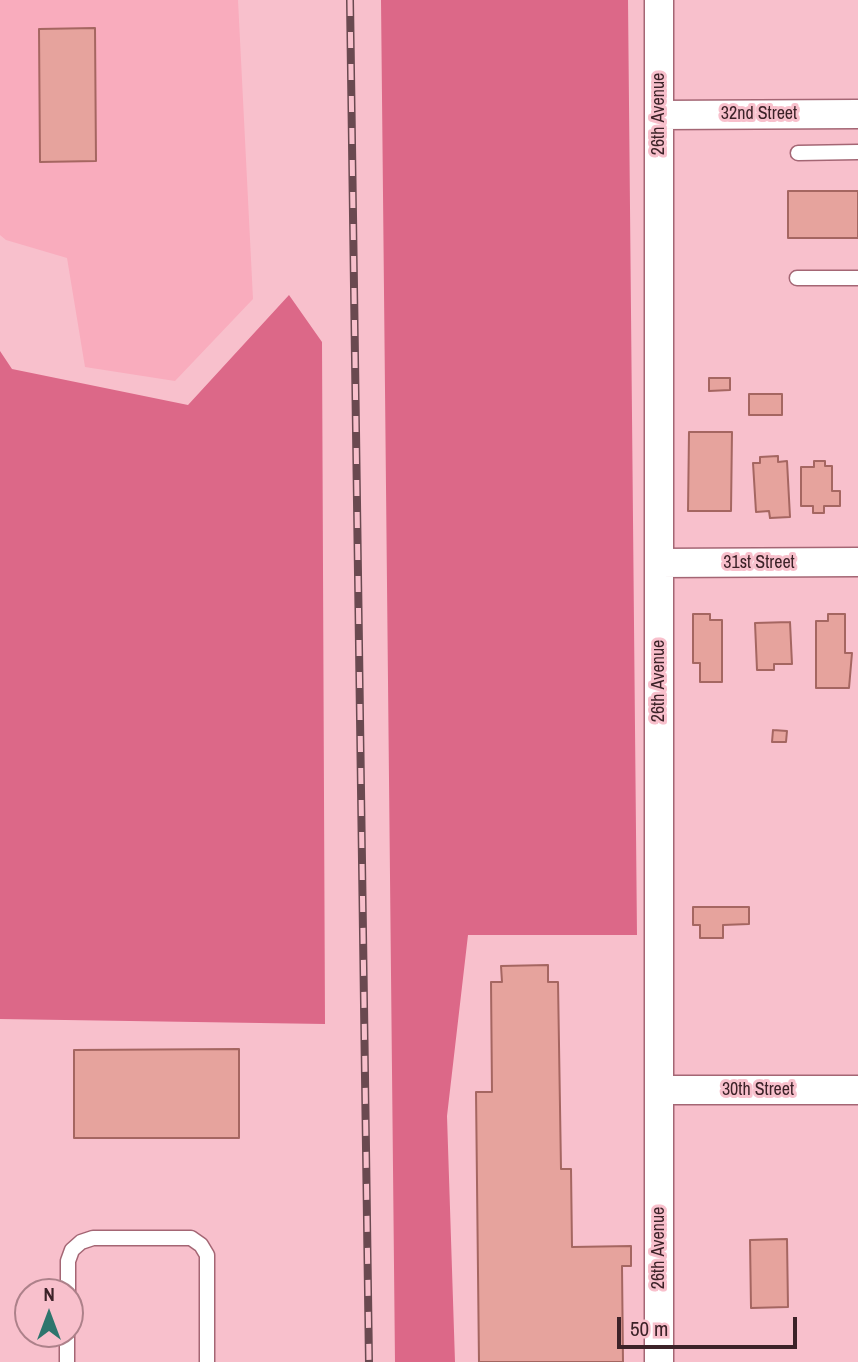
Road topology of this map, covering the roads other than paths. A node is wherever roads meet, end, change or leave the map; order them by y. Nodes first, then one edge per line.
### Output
1 (659, 0) edge
2 (858, 114) edge
3 (659, 115) junction
4 (858, 152) edge
5 (798, 153) dead end
6 (797, 278) dead end
7 (858, 278) edge
8 (858, 562) edge
9 (659, 563) junction
10 (659, 1090) junction
11 (858, 1090) edge
12 (68, 1278) edge
13 (207, 1362) edge
14 (659, 1362) edge

1 - 3 street, 26th Avenue
2 - 3 street, 32nd Street
3 - 9 street, 26th Avenue
4 - 5 lane
6 - 7 lane
8 - 9 street, 31st Street
9 - 10 street, 26th Avenue
10 - 11 street, 30th Street
10 - 14 street, 26th Avenue
12 - 13 lane

